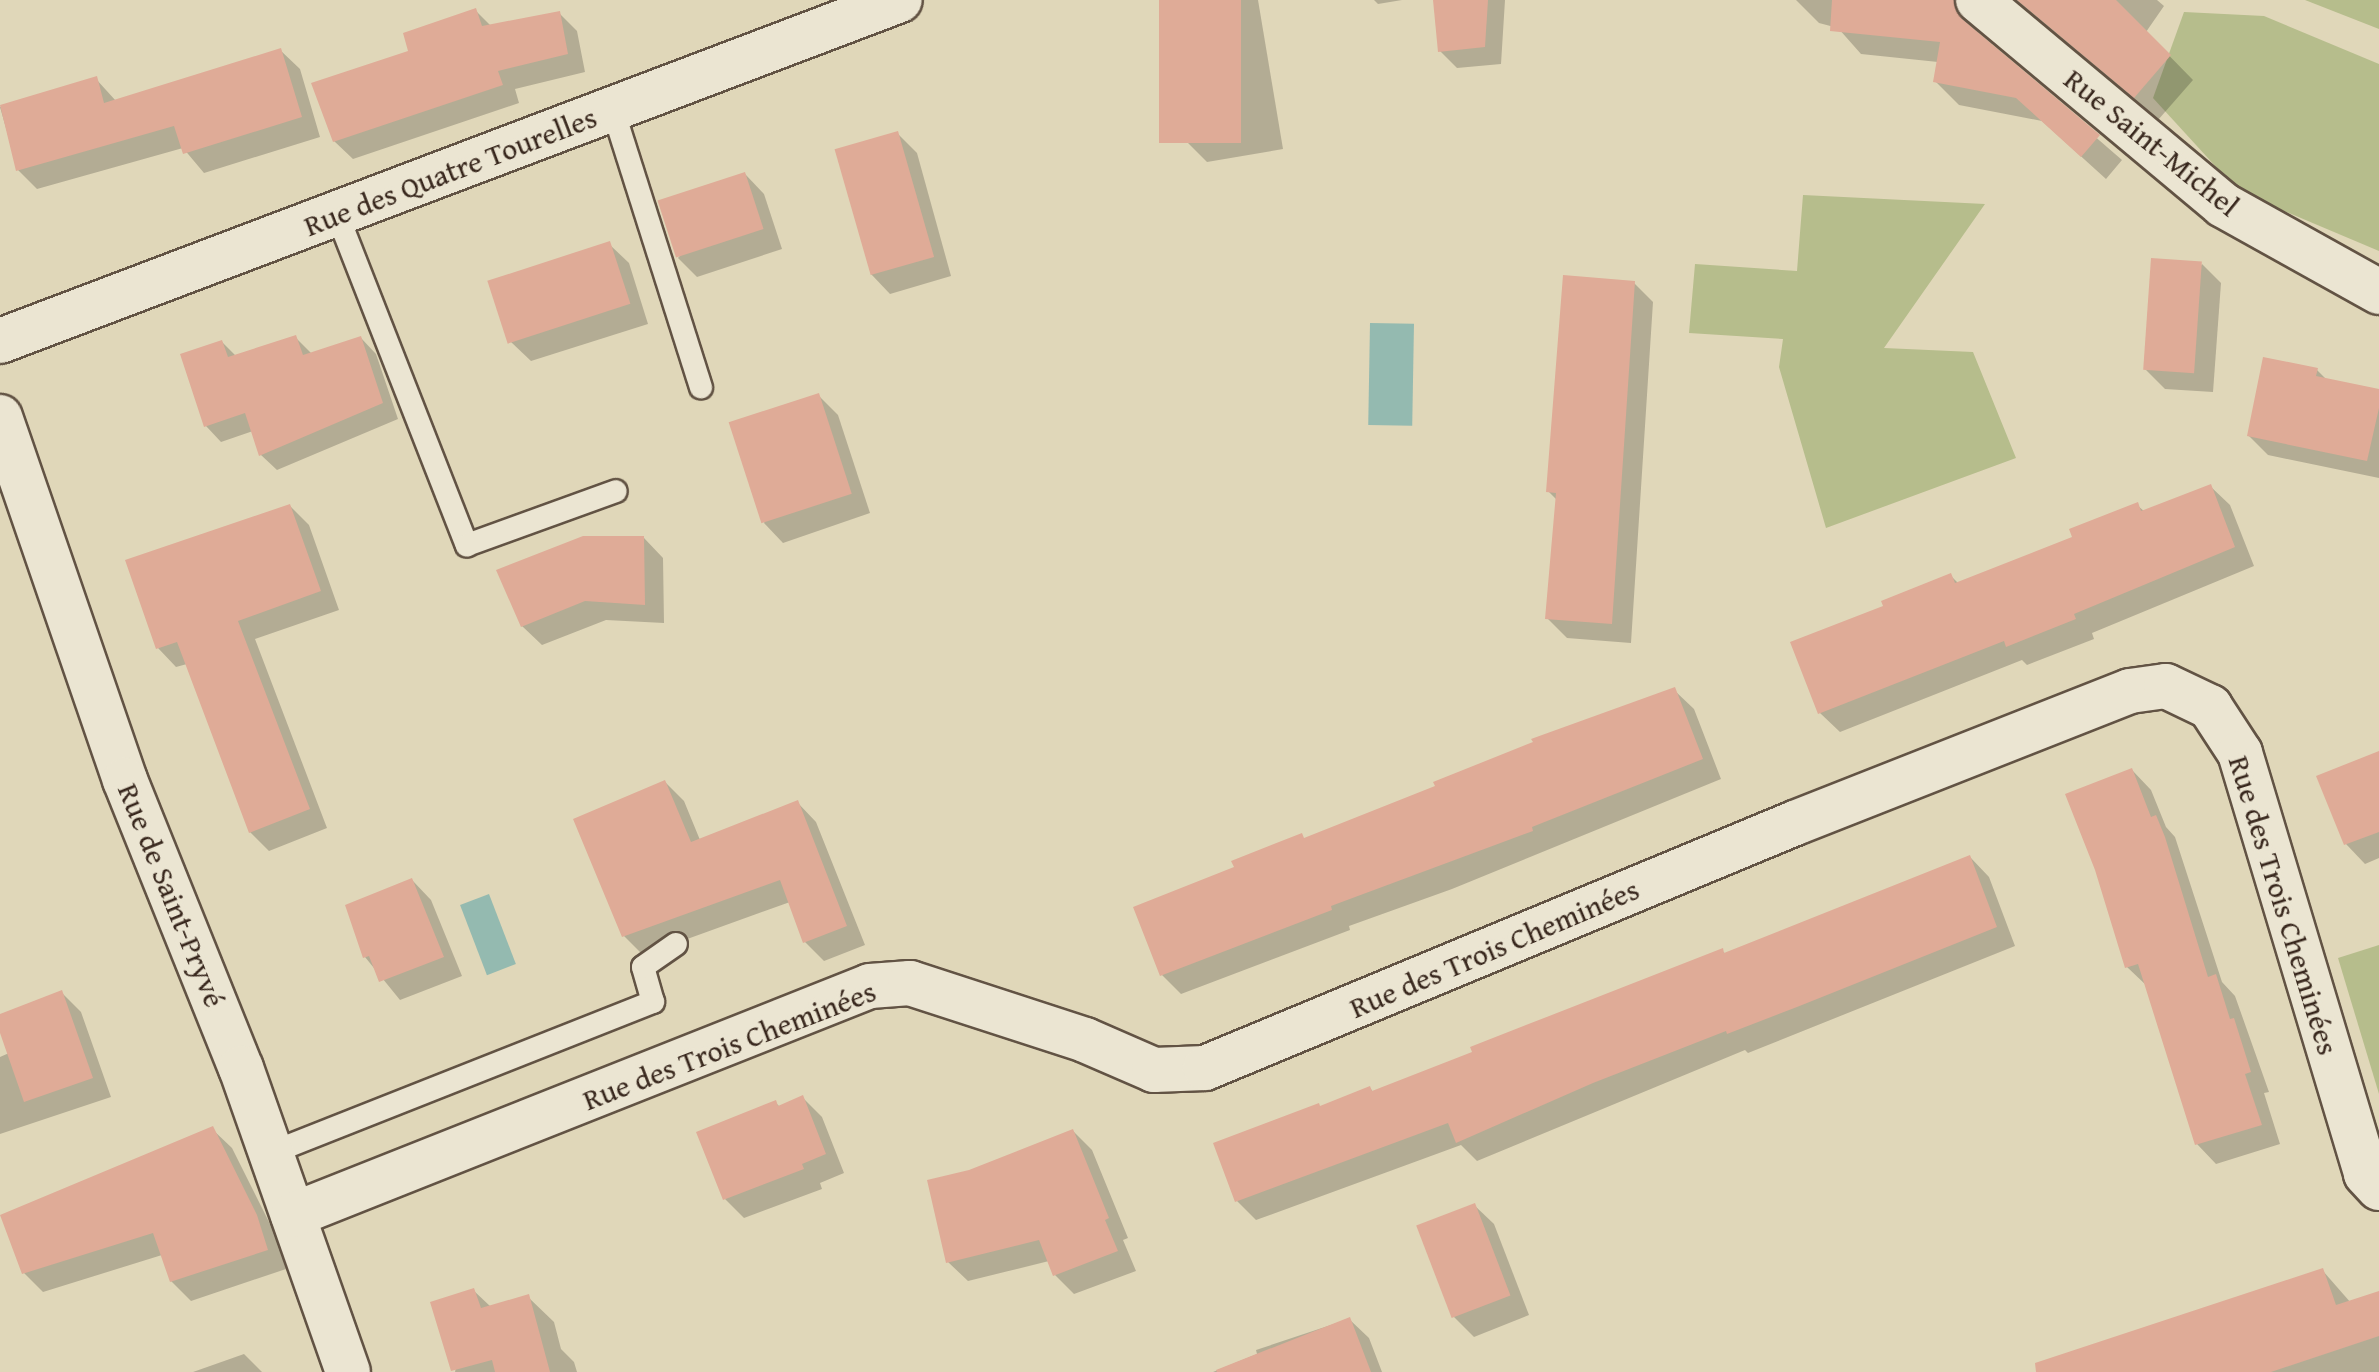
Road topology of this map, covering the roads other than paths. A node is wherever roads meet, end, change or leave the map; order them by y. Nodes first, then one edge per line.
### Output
1 (900, 0) edge
2 (1978, 0) edge
3 (613, 110) junction
4 (337, 214) junction
5 (2379, 292) edge
6 (0, 341) edge
7 (701, 387) dead end
8 (0, 417) edge
9 (616, 491) dead end
10 (676, 944) dead end
11 (271, 1153) junction
12 (2379, 1188) edge
13 (293, 1215) junction
14 (348, 1372) edge

1 - 3 street, Rue des Quatre Tourelles
2 - 5 street, Rue Saint-Michel
3 - 4 street, Rue des Quatre Tourelles
3 - 7 lane
4 - 6 street, Rue des Quatre Tourelles
4 - 9 lane
8 - 11 street, Rue de Saint-Pryvé
10 - 11 lane
11 - 13 street, Rue de Saint-Pryvé
12 - 13 street, Rue des Trois Cheminées
13 - 14 street, Rue de Saint-Pryvé

